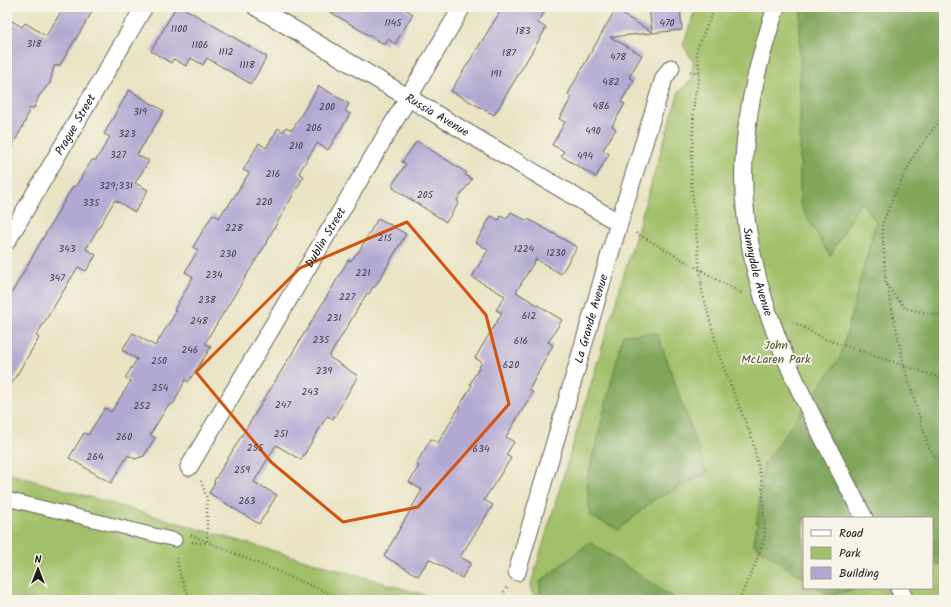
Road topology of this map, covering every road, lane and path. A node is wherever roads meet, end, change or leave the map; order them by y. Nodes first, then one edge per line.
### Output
1 (144, 7) edge
2 (256, 7) edge
3 (462, 7) edge
4 (715, 7) edge
5 (776, 7) edge
6 (931, 7) edge
7 (944, 14) edge
8 (671, 68) dead end
9 (407, 98) junction
10 (944, 114) edge
11 (618, 223) junction
12 (7, 241) edge
13 (886, 284) junction
14 (944, 318) edge
15 (189, 467) joint
16 (944, 471) edge
17 (7, 500) edge
18 (864, 517) edge
19 (175, 540) joint
20 (516, 572) dead end
21 (900, 589) edge
22 (192, 600) edge
23 (340, 600) edge
24 (739, 600) edge
25 (905, 600) edge

1 - 12 street, Prague Street
2 - 9 street, Russia Avenue
3 - 9 street, Dublin Street
4 - 24 path
5 - 18 street, Sunnydale Avenue
6 - 7 path
8 - 11 street, La Grande Avenue
9 - 11 street, Russia Avenue
9 - 15 street, Dublin Street
10 - 13 path
11 - 20 street, La Grande Avenue
13 - 14 path
13 - 16 path
15 - 23 path
17 - 19 street
19 - 22 path
21 - 25 street

